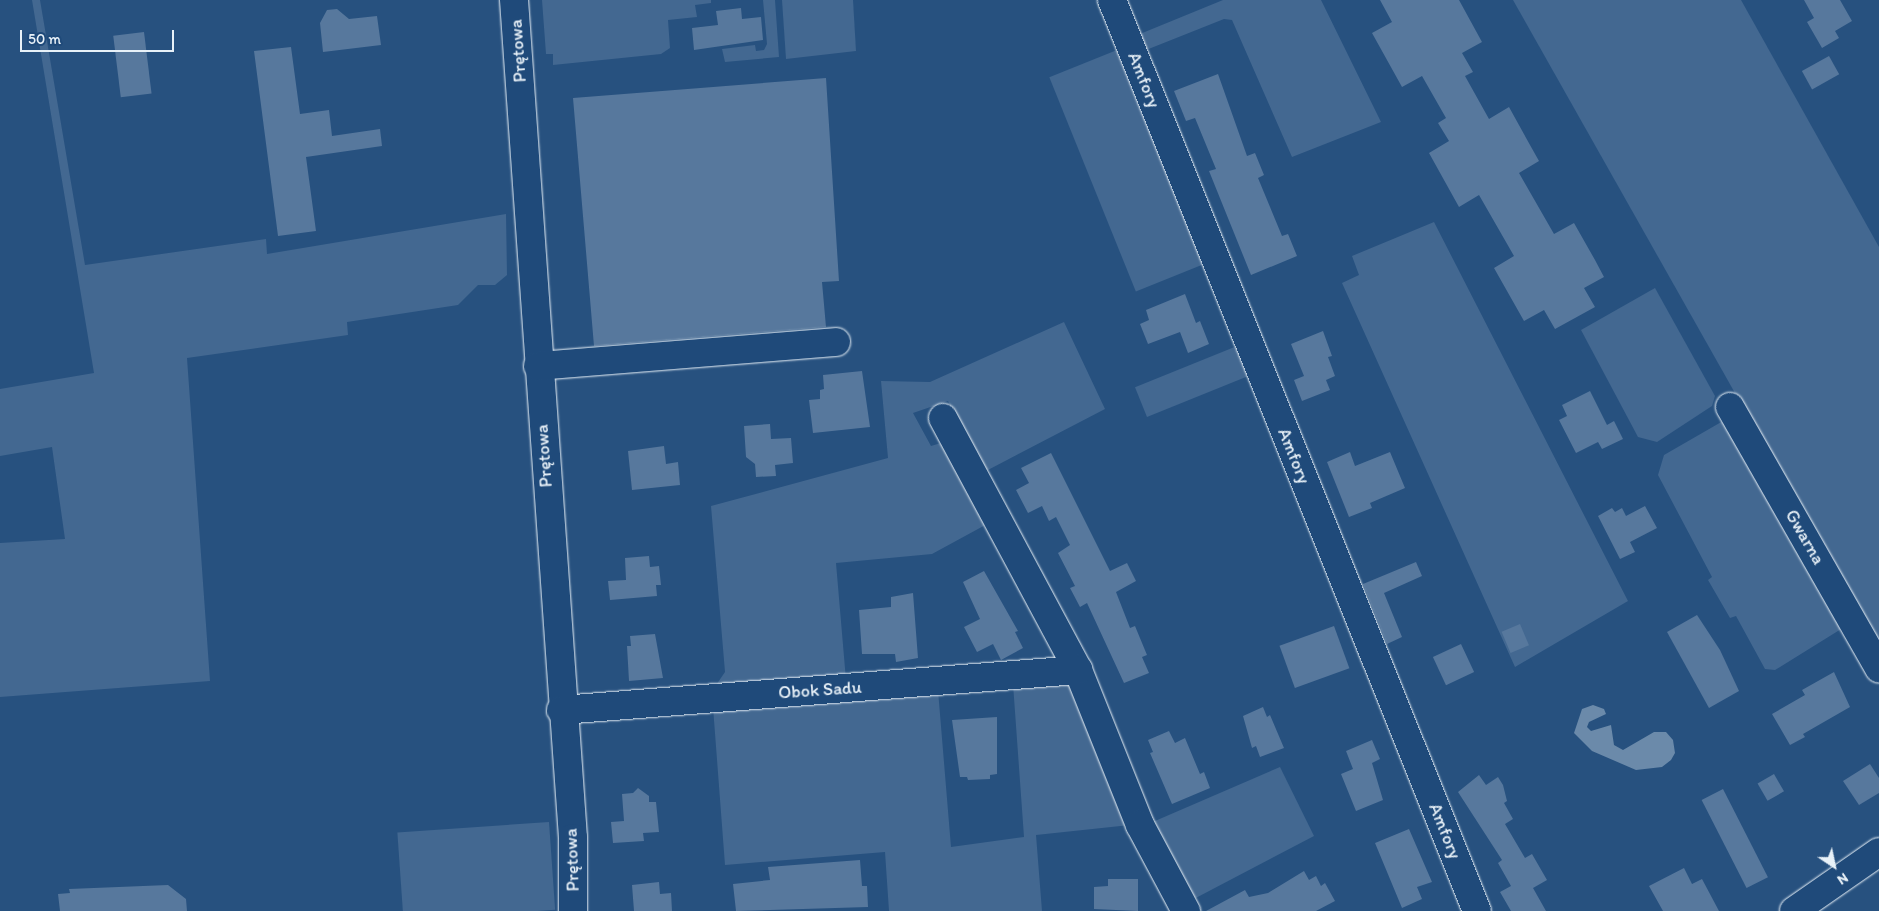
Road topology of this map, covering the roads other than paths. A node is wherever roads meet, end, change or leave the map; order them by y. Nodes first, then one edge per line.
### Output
1 (514, 0) edge
2 (1112, 0) edge
3 (836, 342) dead end
4 (538, 366) junction
5 (1730, 407) dead end
6 (944, 418) dead end
7 (1879, 668) edge
8 (1078, 670) junction
9 (561, 710) junction
10 (1879, 852) edge
11 (573, 911) edge
12 (1186, 911) edge
13 (1478, 911) edge
14 (1794, 911) edge

1 - 4 street, Prętowa
2 - 13 street, Amfory
3 - 4 street
4 - 9 street, Prętowa
5 - 7 street, Gwarna
6 - 8 street
8 - 9 street, Obok Sadu
8 - 12 street
9 - 11 street, Prętowa
10 - 14 street

